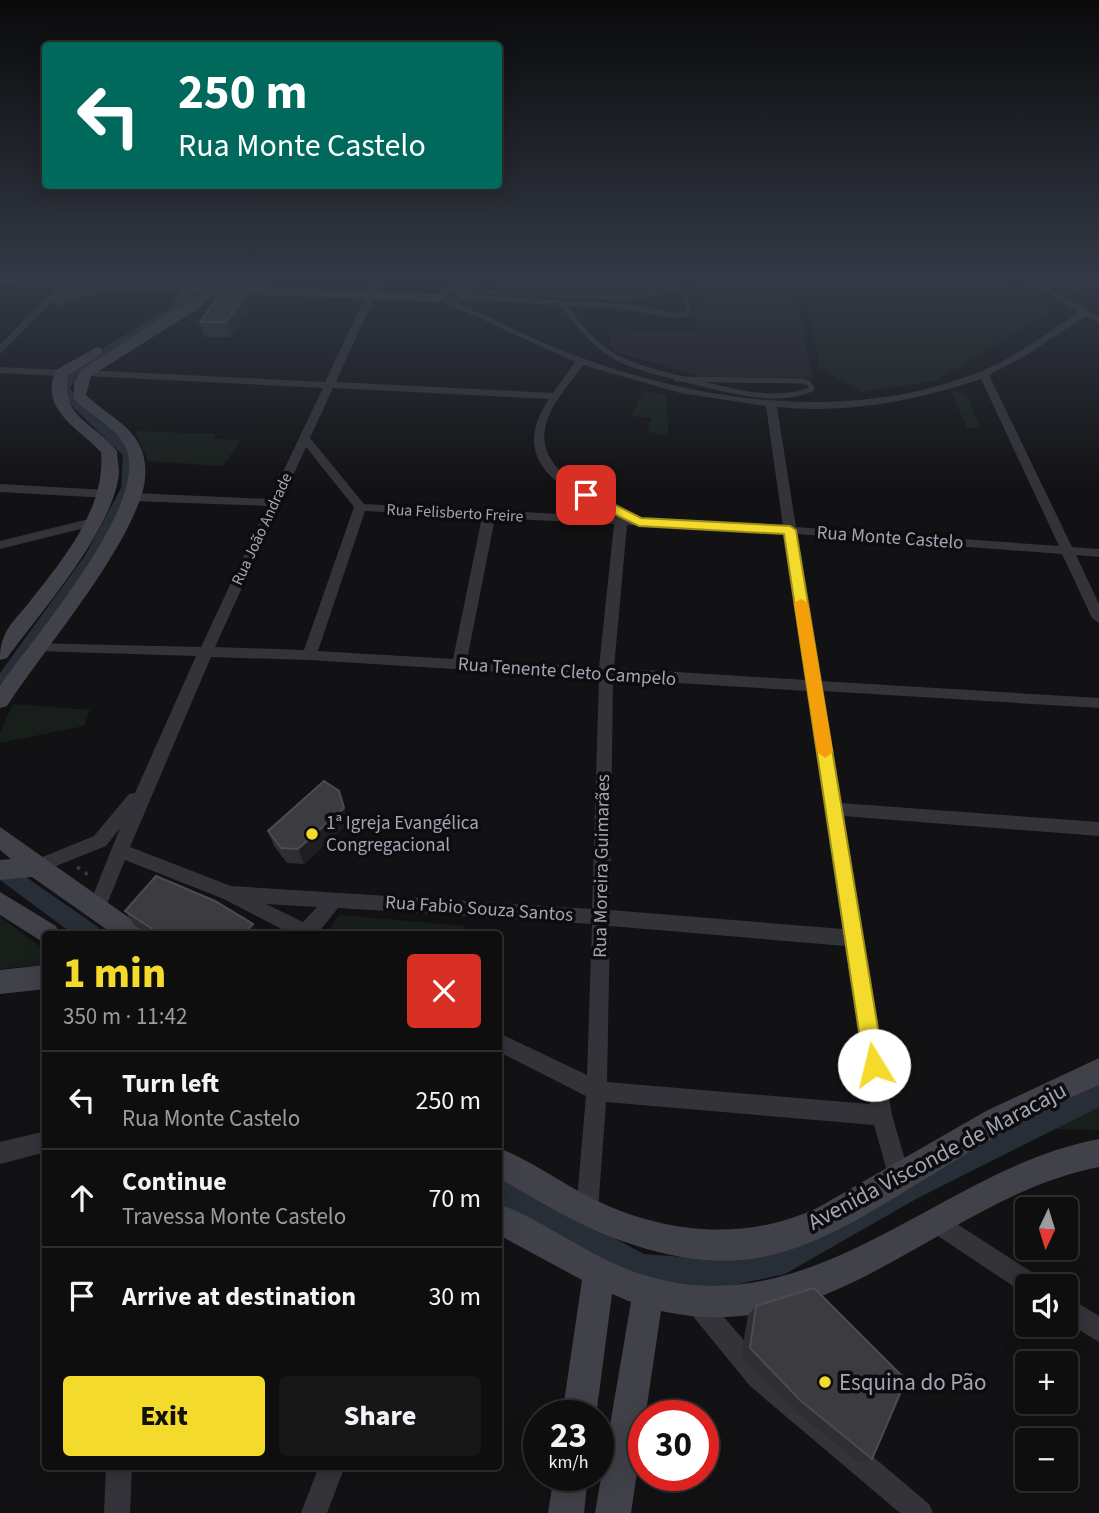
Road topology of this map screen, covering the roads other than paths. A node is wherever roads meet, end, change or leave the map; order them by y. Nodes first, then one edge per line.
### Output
1 (104, 348) edge
2 (122, 348) edge
3 (347, 348) edge
4 (555, 348) edge
5 (597, 348) edge
6 (1028, 348) edge
7 (581, 361) junction
8 (0, 370) edge
9 (61, 373) junction
10 (86, 373) junction
11 (984, 375) junction
12 (677, 379) junction
13 (330, 385) junction
14 (557, 396) junction
15 (771, 404) junction
16 (305, 439) junction
17 (0, 488) edge
18 (107, 494) junction
19 (134, 497) junction
20 (272, 503) junction
21 (360, 508) junction
22 (489, 515) junction
23 (93, 522) junction
24 (630, 522) junction
25 (790, 530) junction
26 (0, 545) edge
27 (1069, 551) junction
28 (1099, 553) edge
29 (1099, 618) edge
30 (36, 646) junction
31 (206, 651) junction
32 (0, 653) edge
33 (309, 655) junction
34 (459, 665) junction
35 (606, 675) junction
36 (814, 687) junction
37 (0, 701) edge
38 (1099, 703) edge
39 (146, 783) junction
40 (835, 809) junction
41 (1099, 829) edge
42 (0, 836) edge
43 (120, 851) junction
44 (17, 868) edge
45 (230, 894) junction
46 (335, 899) junction
47 (0, 902) edge
48 (97, 908) junction
49 (601, 917) junction
50 (43, 931) edge
51 (127, 931) edge
52 (301, 931) edge
53 (309, 931) edge
54 (853, 938) junction
55 (42, 977) edge
56 (0, 982) edge
57 (502, 1044) edge
58 (1099, 1071) edge
59 (597, 1091) junction
60 (882, 1115) junction
61 (42, 1142) edge
62 (0, 1153) edge
63 (1099, 1153) edge
64 (502, 1164) edge
65 (899, 1177) junction
66 (587, 1211) junction
67 (502, 1221) edge
68 (937, 1222) junction
69 (599, 1272) junction
70 (1015, 1274) edge
71 (648, 1292) junction
72 (695, 1301) junction
73 (1078, 1316) edge
74 (1099, 1330) edge
75 (581, 1400) edge
76 (119, 1470) edge
77 (330, 1470) edge
78 (569, 1491) edge
79 (117, 1513) edge
80 (314, 1513) edge
81 (566, 1513) edge
82 (613, 1513) edge
83 (920, 1513) edge

1 - 9 main road
2 - 10 main road
3 - 13 street, Rua João Andrade
4 - 7 street
5 - 12 lane
6 - 11 street
7 - 14 street
7 - 15 street
8 - 9 street
9 - 18 main road
10 - 13 street
10 - 19 main road
11 - 15 street
11 - 27 street
12 - 12 lane
13 - 14 street
13 - 16 street, Rua João Andrade
14 - 24 street
15 - 25 street
16 - 20 street, Rua João Andrade
16 - 21 street, Rua Felisberto Freire
17 - 18 street
18 - 23 main road
19 - 20 street
19 - 30 main road
20 - 31 street, Rua João Andrade
21 - 22 street, Rua Felisberto Freire
21 - 33 street
22 - 24 street, Rua Felisberto Freire
22 - 34 street
23 - 26 street
23 - 32 main road
24 - 25 street, Rua Monte Castelo
24 - 35 street, Rua Moreira Guimarães
25 - 27 street, Rua Monte Castelo
25 - 36 street
27 - 28 street, Rua Monte Castelo
27 - 29 street
30 - 31 street, Rua Tenente Cleto Campelo
30 - 37 main road
31 - 33 street, Rua Tenente Cleto Campelo
31 - 39 street, Rua João Andrade
33 - 34 street, Rua Tenente Cleto Campelo
34 - 35 street, Rua Tenente Cleto Campelo
35 - 36 street, Rua Tenente Cleto Campelo
35 - 49 street, Rua Moreira Guimarães
36 - 38 street, Rua Tenente Cleto Campelo
36 - 40 street
39 - 43 street, Rua João Andrade
39 - 44 street, Rua João Andrade
40 - 41 street
40 - 54 street
42 - 44 main road
43 - 45 street
43 - 48 street, Rua João Andrade
44 - 48 main road
45 - 46 street, Rua Fabio Souza Santos
45 - 52 street
46 - 49 street, Rua Fabio Souza Santos
46 - 53 street
47 - 50 main road
48 - 51 main road
49 - 54 street, Rua Fabio Souza Santos
49 - 59 street, Rua Moreira Guimarães
54 - 60 street
55 - 56 main road
57 - 59 street
58 - 65 main road, Avenida Visconde de Maracaju
59 - 60 street
59 - 66 street, Rua Moreira Guimarães
60 - 65 street
61 - 62 street
63 - 68 main road
64 - 66 main road, Avenida Visconde de Maracaju
65 - 66 main road, Avenida Visconde de Maracaju
67 - 69 main road
68 - 70 street
68 - 72 main road
69 - 71 main road
69 - 75 main road
71 - 72 main road
71 - 82 main road
72 - 83 street
73 - 74 street
76 - 79 street
77 - 80 street
78 - 81 main road

